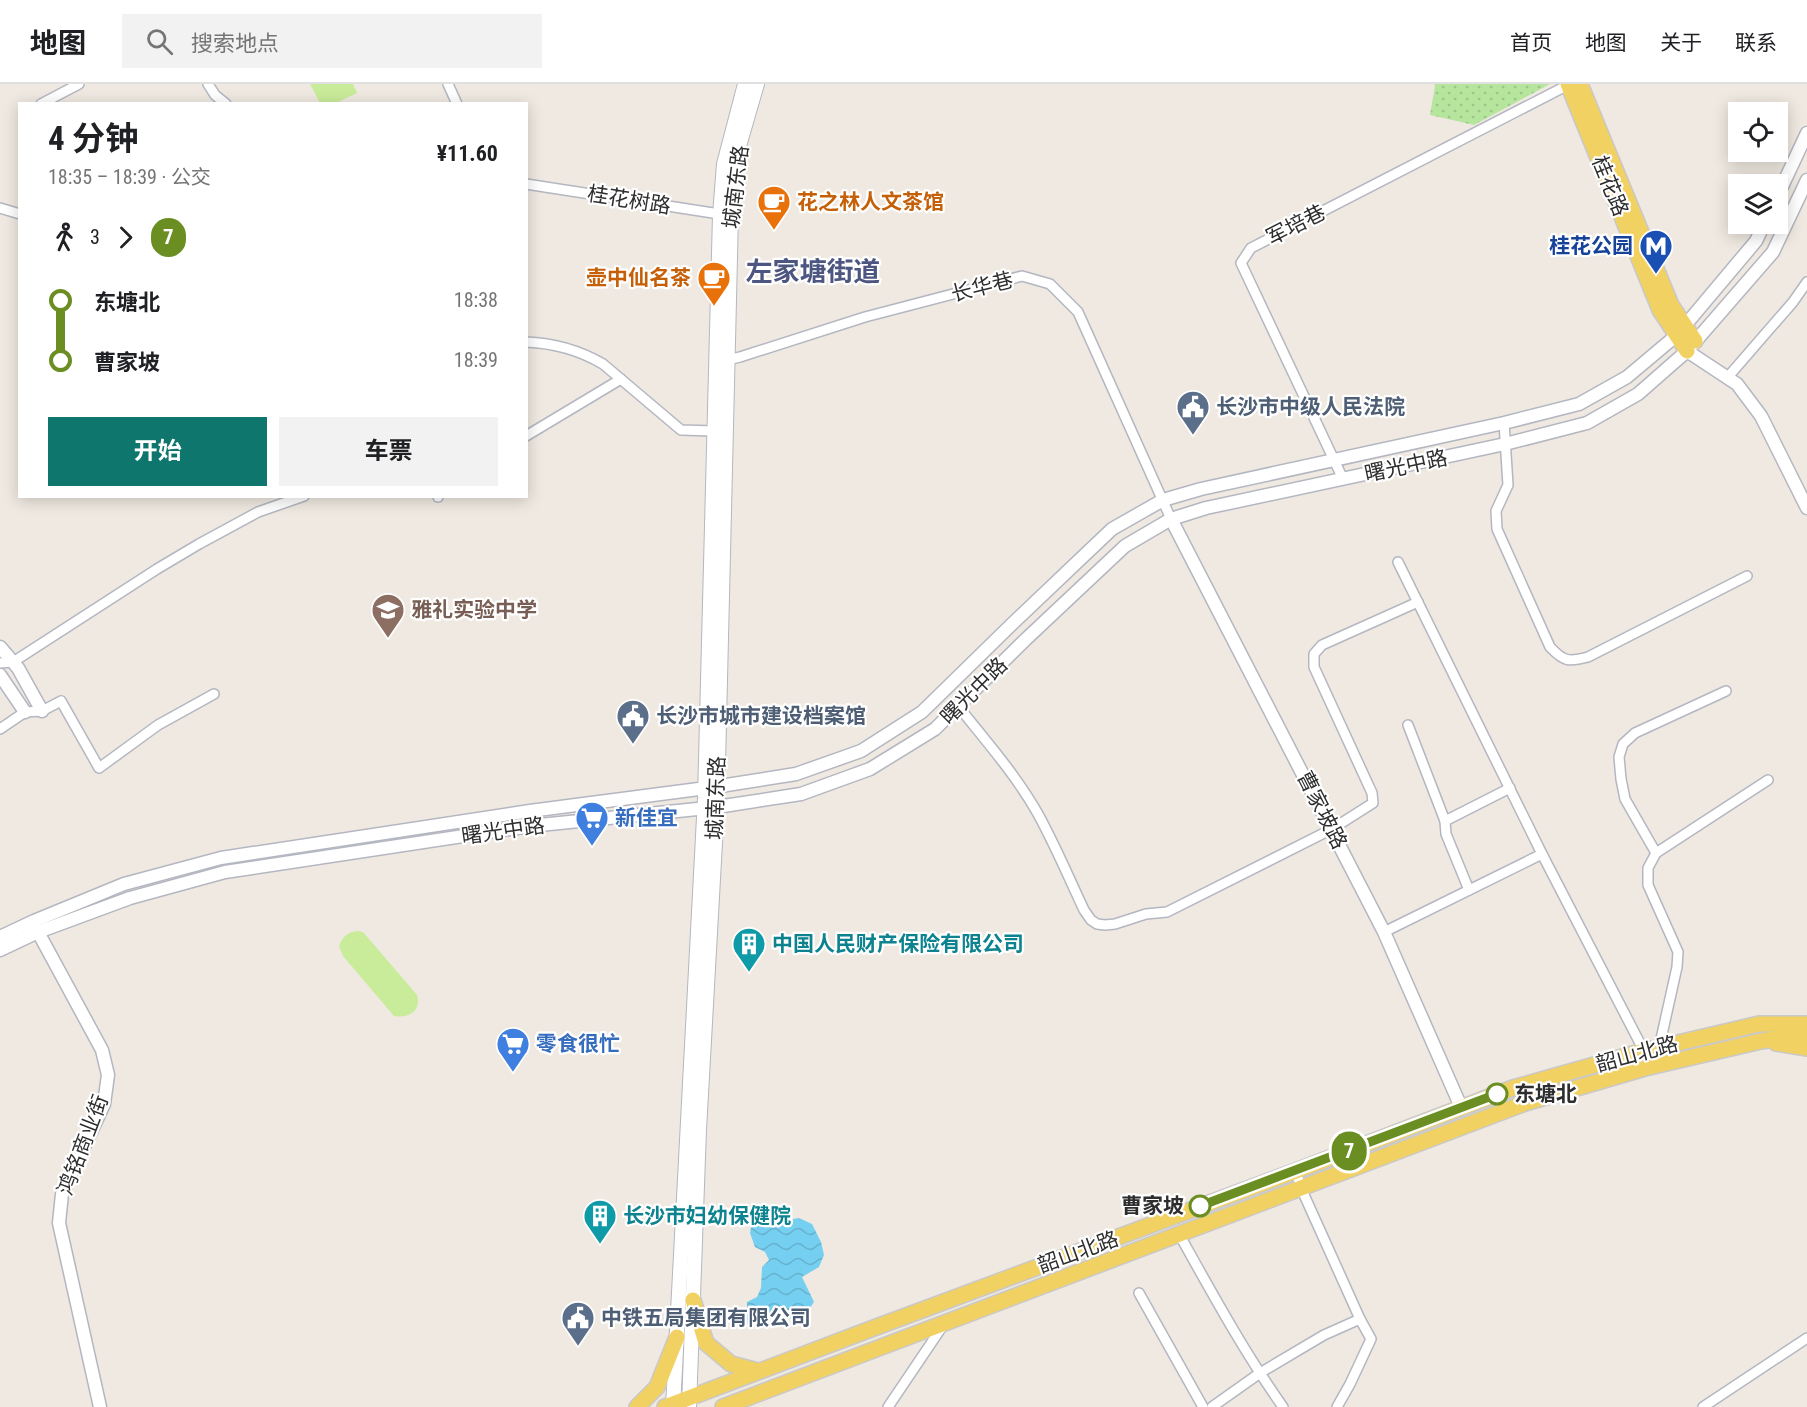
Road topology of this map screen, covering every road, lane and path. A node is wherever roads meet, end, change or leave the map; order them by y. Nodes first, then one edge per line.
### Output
1 (79, 84) edge
2 (208, 84) edge
3 (448, 84) edge
4 (745, 84) edge
5 (757, 84) edge
6 (1569, 84) edge
7 (1581, 84) edge
8 (45, 102) edge
9 (224, 102) edge
10 (457, 102) edge
11 (1807, 133) edge
12 (1788, 174) edge
13 (1807, 180) edge
14 (528, 183) edge
15 (0, 208) edge
16 (18, 213) edge
17 (725, 215) junction
18 (1759, 234) edge
19 (1807, 282) edge
20 (1681, 331) junction
21 (528, 342) edge
22 (1691, 346) junction
23 (727, 360) junction
24 (1728, 378) junction
25 (621, 379) junction
26 (1504, 423) junction
27 (714, 431) junction
28 (528, 435) edge
29 (1506, 444) junction
30 (1334, 460) junction
31 (1343, 479) junction
32 (298, 498) edge
33 (1163, 500) junction
34 (1807, 508) edge
35 (1171, 519) junction
36 (1398, 562) dead end
37 (1747, 576) dead end
38 (1418, 602) junction
39 (0, 647) edge
40 (6, 662) edge
41 (0, 675) edge
42 (1726, 690) dead end
43 (214, 694) dead end
44 (958, 706) junction
45 (42, 711) junction
46 (26, 712) junction
47 (1408, 725) dead end
48 (0, 729) edge
49 (1768, 780) dead end
50 (711, 787) junction
51 (1510, 788) junction
52 (711, 808) junction
53 (1445, 821) junction
54 (1332, 829) junction
55 (1656, 853) junction
56 (1542, 854) junction
57 (1469, 890) junction
58 (38, 932) junction
59 (1384, 932) junction
60 (0, 937) edge
61 (0, 950) edge
62 (1806, 1030) edge
63 (1652, 1049) junction
64 (1461, 1107) junction
65 (1296, 1171) junction
66 (1301, 1188) junction
67 (1179, 1234) junction
68 (1139, 1293) dead end
69 (693, 1300) junction
70 (1360, 1320) junction
71 (944, 1323) junction
72 (677, 1337) junction
73 (1807, 1338) edge
74 (758, 1371) junction
75 (1260, 1373) junction
76 (690, 1402) edge
77 (735, 1404) edge
78 (670, 1406) edge
79 (100, 1407) edge
80 (638, 1407) edge
81 (723, 1407) edge
82 (888, 1407) edge
83 (1203, 1407) edge
84 (1212, 1407) edge
85 (1284, 1407) edge
86 (1337, 1407) edge
87 (1703, 1407) edge

1 - 8 street
2 - 9 street
3 - 10 street
4 - 17 main road, 城南东路
5 - 17 main road, 城南东路
6 - 20 main road, 桂花路
6 - 30 street, 军培巷
7 - 20 main road, 桂花路
11 - 12 street
13 - 22 street, 曙光中路
14 - 17 street, 桂花树路
15 - 16 street
17 - 23 main road, 城南东路
17 - 27 main road, 城南东路
18 - 20 street, 曙光中路
19 - 24 street
20 - 22 main road, 桂花路
20 - 26 street, 曙光中路
21 - 25 street
22 - 24 street
22 - 29 street, 曙光中路
23 - 33 street, 长华巷
23 - 50 main road, 城南东路
24 - 34 street
25 - 27 street
25 - 28 street
26 - 29 street
26 - 30 street, 曙光中路
27 - 50 main road, 城南东路
29 - 31 street, 曙光中路
29 - 37 street
30 - 31 street, 军培巷
30 - 33 street, 曙光中路
31 - 35 street, 曙光中路
32 - 40 street
33 - 35 street, 长华巷
33 - 50 street, 曙光中路
35 - 44 street, 曙光中路
35 - 54 street, 曹家坡路
36 - 38 street
38 - 51 street
38 - 54 street
39 - 40 street
40 - 45 street
41 - 46 street
42 - 55 street
43 - 45 street
44 - 52 street, 曙光中路
44 - 54 street
45 - 46 street
46 - 48 street
47 - 53 street
49 - 55 street
50 - 52 main road, 城南东路
50 - 60 street, 曙光中路
51 - 53 street
51 - 56 street
52 - 58 street, 曙光中路
52 - 69 main road, 城南东路
52 - 72 main road, 城南东路
53 - 57 street
54 - 59 street, 曹家坡路
55 - 63 street
56 - 57 street
56 - 63 street
57 - 59 street
58 - 61 street, 曙光中路
58 - 79 street, 鸿铭商业街
59 - 64 street, 曹家坡路
62 - 63 main road, 韶山北路
62 - 66 main road, 韶山北路
63 - 64 main road, 韶山北路
64 - 65 main road, 韶山北路
65 - 66 street
65 - 74 main road, 韶山北路
66 - 67 main road, 韶山北路
66 - 70 street
67 - 71 main road, 韶山北路
67 - 75 street
68 - 83 street
69 - 74 main road
69 - 76 main road, 城南东路
70 - 75 street
70 - 86 street
71 - 77 main road, 韶山北路
71 - 82 street
72 - 78 main road, 城南东路
72 - 80 main road
73 - 87 street
74 - 76 main road, 韶山北路
75 - 84 street
75 - 85 street
76 - 78 main road, 韶山北路
77 - 81 main road, 韶山北路

